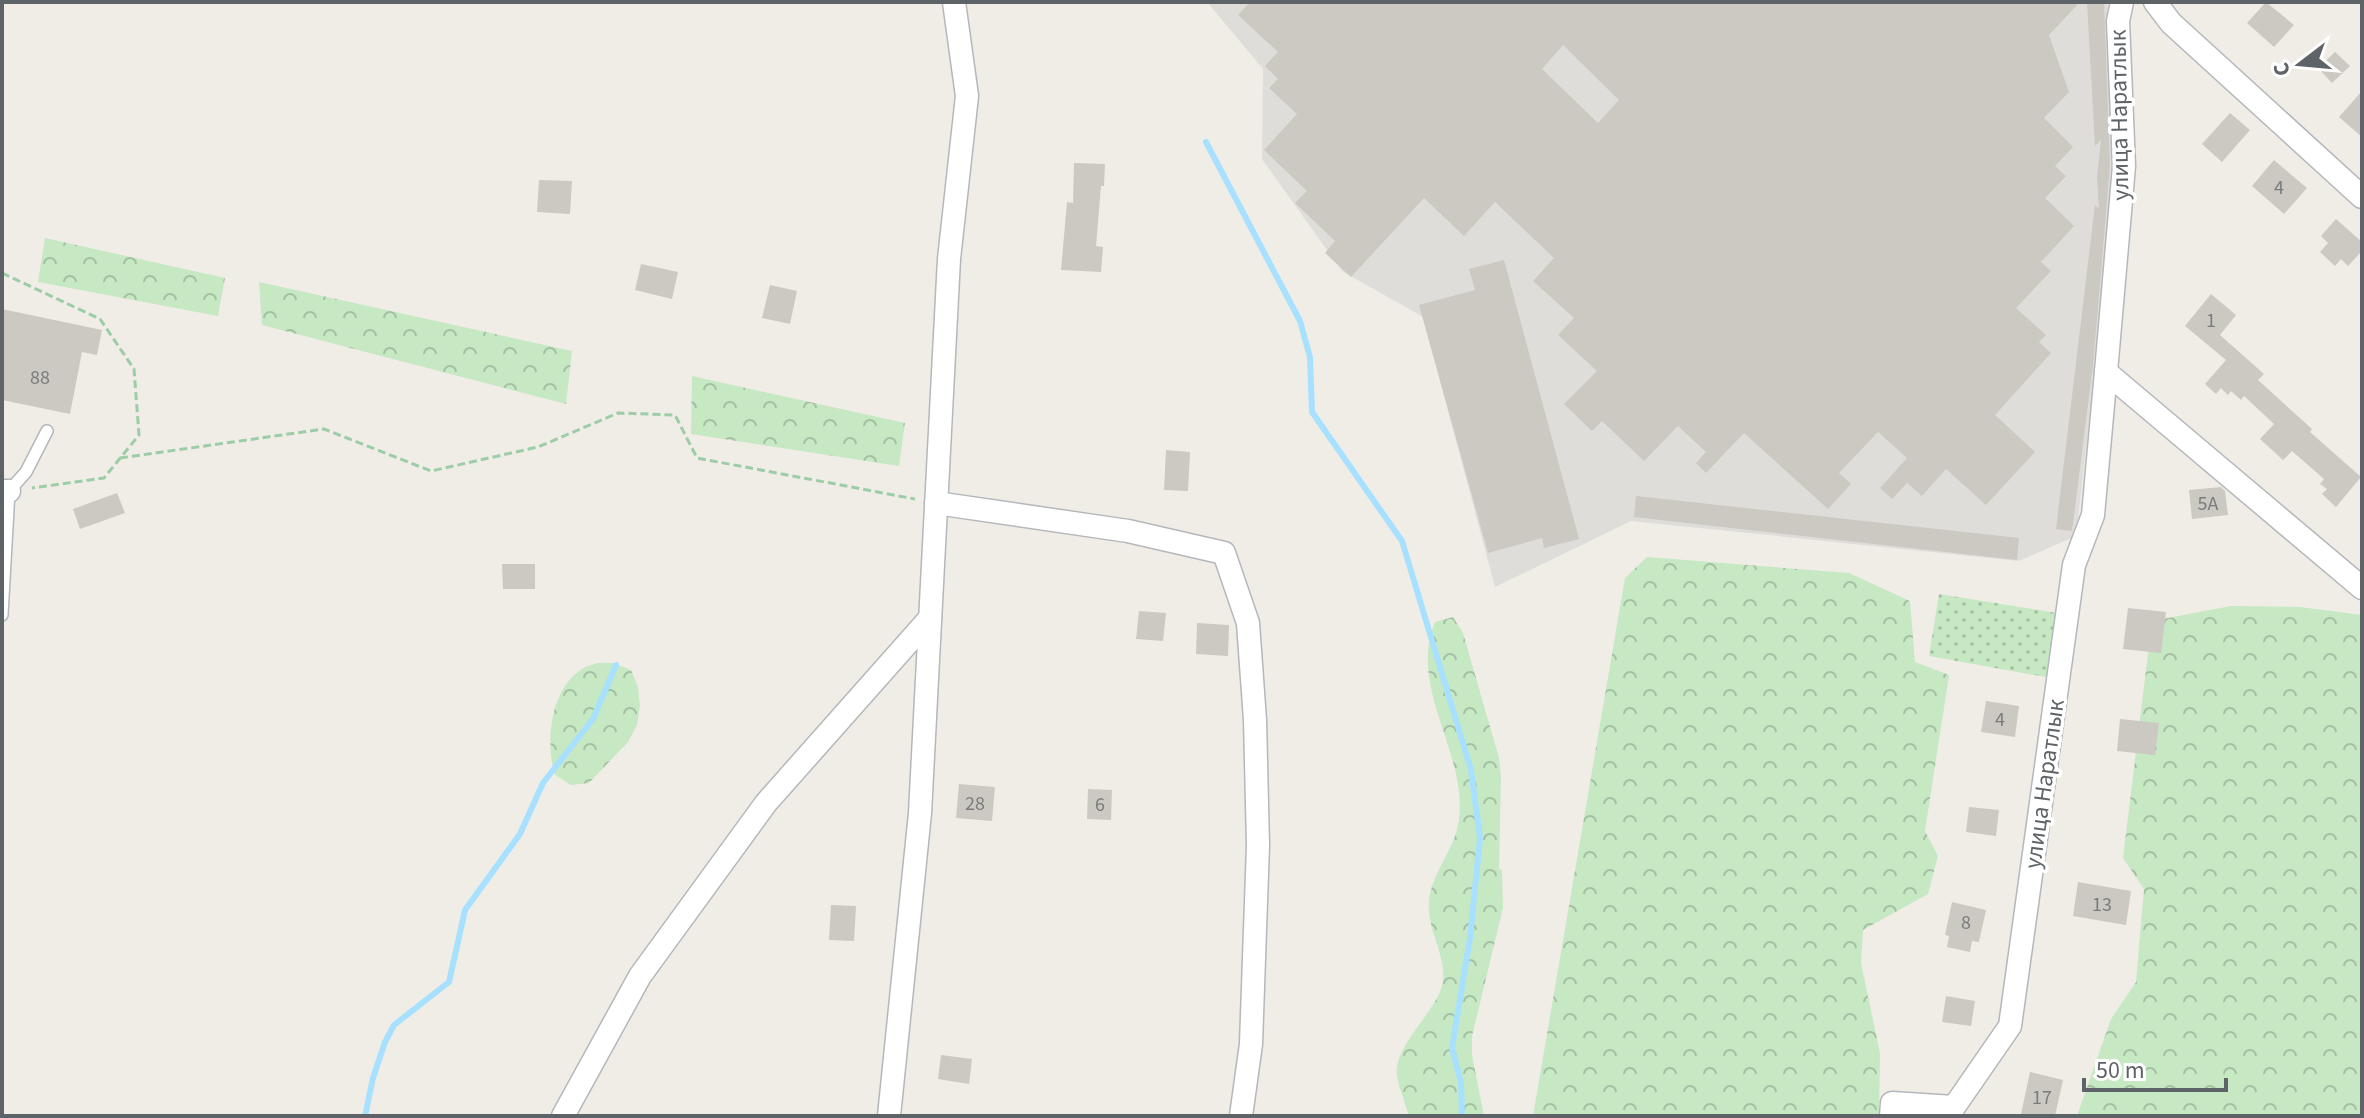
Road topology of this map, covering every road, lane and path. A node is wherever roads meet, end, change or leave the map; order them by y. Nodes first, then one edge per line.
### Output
1 (954, 2) edge
2 (2122, 2) edge
3 (2155, 2) edge
4 (2362, 197) edge
5 (2, 273) edge
6 (2106, 372) junction
7 (47, 431) dead end
8 (120, 458) junction
9 (5, 491) edge
10 (936, 503) junction
11 (2362, 588) edge
12 (2, 615) edge
13 (930, 618) junction
14 (563, 1116) edge
15 (889, 1116) edge
16 (1241, 1116) edge
17 (1891, 1116) edge

1 - 10 street
2 - 6 street, улица Наратлык
3 - 4 street
5 - 8 path
6 - 11 street
6 - 17 street, улица Наратлык
7 - 9 lane
8 - 9 path
8 - 10 path
9 - 12 lane
10 - 13 street
10 - 16 street
13 - 14 street
13 - 15 street

